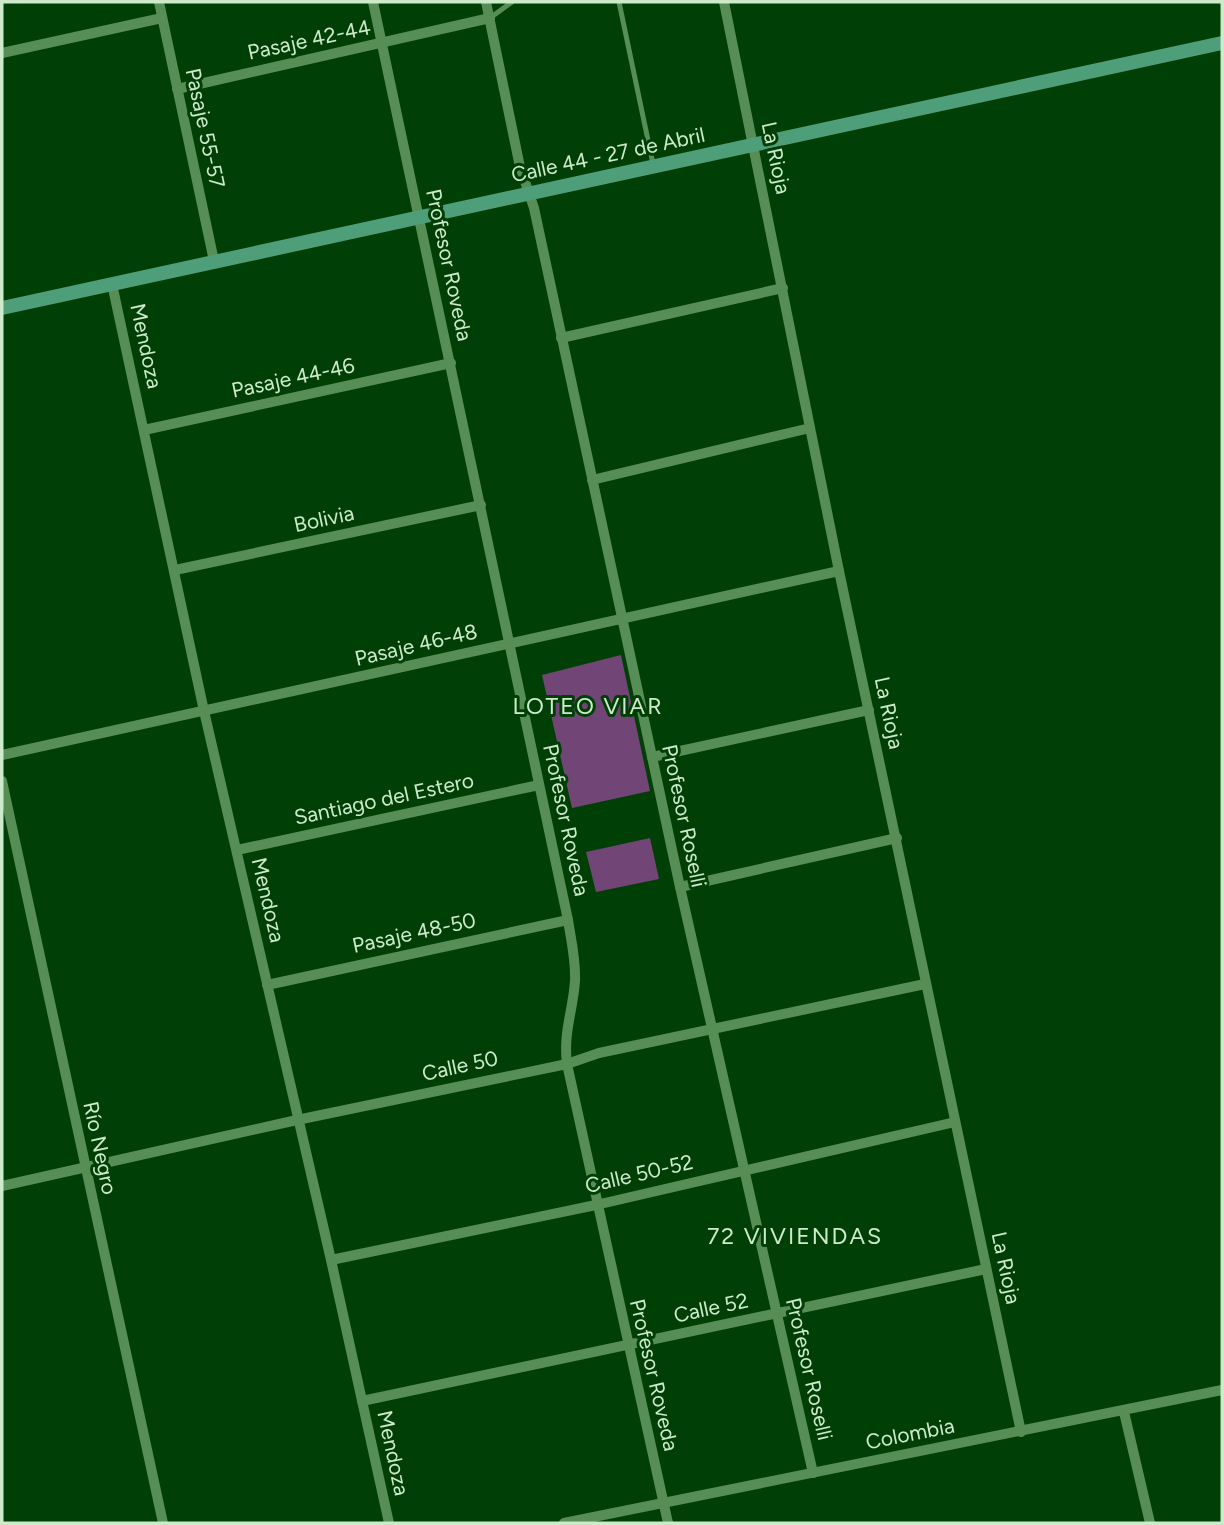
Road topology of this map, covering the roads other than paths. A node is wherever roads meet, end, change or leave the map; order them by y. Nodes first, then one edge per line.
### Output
1 (159, 2) edge
2 (373, 2) edge
3 (486, 2) edge
4 (512, 2) edge
5 (619, 2) edge
6 (724, 2) edge
7 (162, 18) junction
8 (490, 18) junction
9 (1222, 43) edge
10 (382, 44) junction
11 (2, 53) edge
12 (177, 89) junction
13 (754, 146) junction
14 (654, 167) junction
15 (529, 193) junction
16 (419, 216) junction
17 (214, 261) junction
18 (112, 284) junction
19 (783, 288) junction
20 (2, 308) edge
21 (561, 338) junction
22 (451, 363) junction
23 (810, 428) junction
24 (144, 430) junction
25 (592, 480) junction
26 (481, 505) junction
27 (175, 570) junction
28 (839, 571) junction
29 (622, 618) junction
30 (511, 643) junction
31 (869, 710) junction
32 (204, 712) junction
33 (2, 755) edge
34 (652, 757) junction
35 (2, 781) edge
36 (539, 785) junction
37 (897, 838) junction
38 (237, 850) junction
39 (680, 887) junction
40 (568, 920) junction
41 (925, 984) junction
42 (267, 985) junction
43 (712, 1028) junction
44 (567, 1064) junction
45 (297, 1120) junction
46 (955, 1122) junction
47 (85, 1168) junction
48 (746, 1169) junction
49 (2, 1186) edge
50 (596, 1205) junction
51 (331, 1260) junction
52 (986, 1269) junction
53 (777, 1314) junction
54 (628, 1345) junction
55 (1222, 1390) edge
56 (362, 1401) junction
57 (1124, 1412) junction
58 (1021, 1432) junction
59 (813, 1473) junction
60 (663, 1503) junction
61 (163, 1523) edge
62 (389, 1523) edge
63 (564, 1523) edge
64 (668, 1523) edge
65 (1150, 1523) edge

1 - 7 street, Pasaje 55-57
2 - 10 street, Profesor Roveda
3 - 8 street, Profesor Roselli
4 - 8 lane
5 - 14 lane
6 - 13 street, La Rioja
7 - 11 street
7 - 12 street, Pasaje 55-57
8 - 10 street, Pasaje 42-44
8 - 15 street, Profesor Roselli
9 - 13 street, Calle 44 - 27 de Abril
10 - 12 street, Pasaje 42-44
10 - 16 street, Profesor Roveda
12 - 17 street, Pasaje 55-57
13 - 14 street, Calle 44 - 27 de Abril
13 - 19 street, La Rioja
14 - 15 street, Calle 44 - 27 de Abril
15 - 16 street, Calle 44 - 27 de Abril
15 - 21 street, Profesor Roselli
16 - 17 street, Calle 44 - 27 de Abril
16 - 22 street, Profesor Roveda
17 - 18 street, Calle 44 - 27 de Abril
18 - 20 street, Calle 44 - 27 de Abril
18 - 24 street, Mendoza
19 - 21 street
19 - 23 street, La Rioja
21 - 25 street, Profesor Roselli
22 - 24 street, Pasaje 44-46
22 - 26 street, Profesor Roveda
23 - 25 street
23 - 28 street, La Rioja
24 - 27 street, Mendoza
25 - 29 street, Profesor Roselli
26 - 27 street, Bolivia
26 - 30 street, Profesor Roveda
27 - 32 street, Mendoza
28 - 29 street, Pasaje 46-48
28 - 31 street, La Rioja
29 - 30 street, Pasaje 46-48
29 - 34 street, Profesor Roselli
30 - 32 street, Pasaje 46-48
30 - 36 street, Profesor Roveda
31 - 34 street
31 - 37 street, La Rioja
32 - 33 street, Pasaje 46-48
32 - 38 street, Mendoza
34 - 39 street, Profesor Roselli
35 - 47 street, Río Negro
36 - 38 street, Santiago del Estero
36 - 40 street, Profesor Roveda
37 - 39 street
37 - 41 street, La Rioja
38 - 42 street, Mendoza
39 - 43 street, Profesor Roselli
40 - 42 street, Pasaje 48-50
40 - 44 street, Profesor Roveda
41 - 43 street, Calle 50
41 - 46 street, La Rioja
42 - 45 street, Mendoza
43 - 44 street, Calle 50
43 - 48 street, Profesor Roselli
44 - 45 street, Calle 50
44 - 50 street, Profesor Roveda
45 - 47 street, Calle 50
45 - 51 street, Mendoza
46 - 48 street, Calle 50-52
46 - 52 street, La Rioja
47 - 49 street, Calle 50
47 - 61 street, Río Negro
48 - 50 street, Calle 50-52
48 - 53 street, Profesor Roselli
50 - 51 street, Calle 50-52
50 - 54 street, Profesor Roveda
51 - 56 street, Mendoza
52 - 53 street, Calle 52
52 - 58 street, La Rioja
53 - 54 street, Calle 52
53 - 59 street, Profesor Roselli
54 - 56 street, Calle 52
54 - 60 street, Profesor Roveda
55 - 57 street, Colombia
56 - 62 street, Mendoza
57 - 58 street, Colombia
57 - 65 street
58 - 59 street, Colombia
59 - 60 street, Colombia
60 - 63 street, Colombia
60 - 64 street, Profesor Roveda

